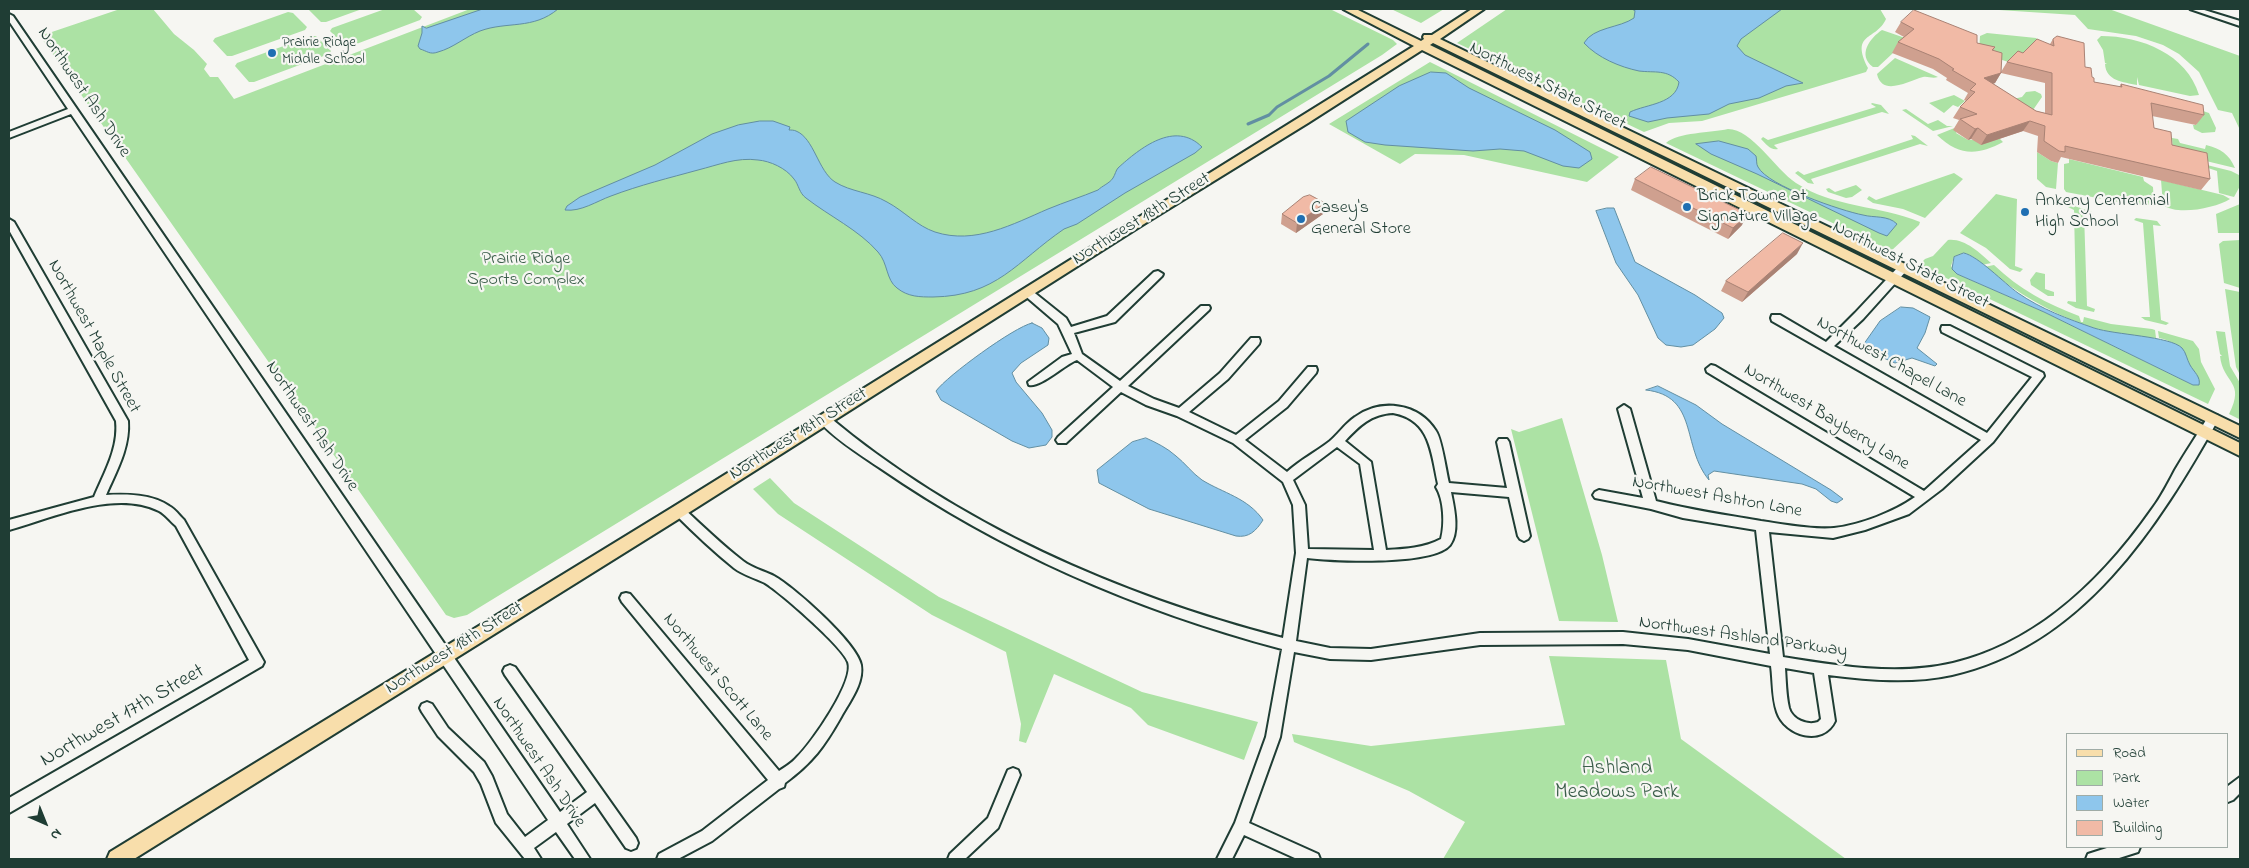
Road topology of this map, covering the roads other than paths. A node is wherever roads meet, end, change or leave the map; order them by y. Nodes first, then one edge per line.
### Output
1 (1348, 9) edge
2 (1370, 9) edge
3 (1479, 9) edge
4 (2194, 9) edge
5 (9, 16) edge
6 (2240, 24) edge
7 (1427, 42) junction
8 (71, 107) junction
9 (9, 128) edge
10 (9, 135) edge
11 (9, 222) edge
12 (1904, 267) junction
13 (1158, 274) dead end
14 (1895, 279) junction
15 (1027, 292) junction
16 (1205, 308) dead end
17 (1776, 318) dead end
18 (1946, 329) dead end
19 (1068, 331) junction
20 (1255, 341) dead end
21 (1827, 347) junction
22 (1078, 356) junction
23 (1711, 369) dead end
24 (1312, 370) dead end
25 (1033, 382) dead end
26 (1121, 387) junction
27 (1624, 409) dead end
28 (1181, 413) junction
29 (2212, 418) junction
30 (824, 419) junction
31 (2240, 432) edge
32 (2204, 433) junction
33 (1989, 439) junction
34 (1062, 440) dead end
35 (1237, 440) junction
36 (1337, 441) junction
37 (1503, 442) dead end
38 (2240, 450) edge
39 (1287, 479) junction
40 (1442, 487) junction
41 (1513, 493) junction
42 (1599, 495) dead end
43 (1923, 496) junction
44 (98, 501) junction
45 (1651, 504) junction
46 (679, 511) junction
47 (9, 525) edge
48 (1762, 527) junction
49 (1524, 536) dead end
50 (1302, 553) junction
51 (1381, 554) junction
52 (626, 598) dead end
53 (1289, 645) junction
54 (445, 655) junction
55 (1779, 661) junction
56 (1820, 669) junction
57 (510, 671) dead end
58 (427, 708) dead end
59 (1013, 775) dead end
60 (779, 782) junction
61 (2240, 784) edge
62 (596, 794) junction
63 (2229, 795) edge
64 (9, 806) edge
65 (557, 822) junction
66 (1241, 826) junction
67 (631, 842) dead end
68 (525, 846) junction
69 (2130, 848) edge
70 (116, 859) edge
71 (534, 859) edge
72 (583, 859) edge
73 (664, 859) edge
74 (955, 859) edge
75 (1224, 859) edge
76 (1313, 859) edge
77 (2093, 859) edge

1 - 7 main road, Northwest State Street
2 - 7 main road, Northwest State Street
3 - 7 main road, Northwest 18th Street
4 - 6 street
5 - 8 street, Northwest Ash Drive
7 - 12 main road, Northwest State Street
7 - 14 main road, Northwest State Street
7 - 15 main road, Northwest 18th Street
8 - 9 street
8 - 10 street
8 - 54 street, Northwest Ash Drive
11 - 44 street, Northwest Maple Street
12 - 14 street
12 - 29 main road, Northwest State Street
13 - 19 street
14 - 21 street
14 - 32 main road, Northwest State Street
15 - 19 street
15 - 30 main road, Northwest 18th Street
16 - 26 street
17 - 21 street, Northwest Chapel Lane
18 - 33 street, Northwest Ashton Lane
19 - 22 street
20 - 28 street
21 - 33 street, Northwest Chapel Lane
22 - 25 street
22 - 26 street
23 - 43 street, Northwest Bayberry Lane
24 - 35 street
26 - 28 street
26 - 34 street
27 - 45 street
28 - 35 street
29 - 31 main road, Northwest State Street
29 - 32 street, Northwest Ashland Parkway
30 - 46 main road, Northwest 18th Street
30 - 53 street, Northwest Ashland Parkway
32 - 38 main road, Northwest State Street
32 - 56 street, Northwest Ashland Parkway
33 - 43 street, Northwest Ashton Lane
35 - 39 street
36 - 39 street
36 - 40 street
36 - 51 street
37 - 41 street
39 - 50 street
40 - 41 street
40 - 51 street
41 - 49 street
42 - 45 street, Northwest Ashton Lane
43 - 48 street, Northwest Ashton Lane
44 - 47 street
44 - 64 street, Northwest 17th Street
45 - 48 street, Northwest Ashton Lane
46 - 54 main road, Northwest 18th Street
46 - 60 street
48 - 55 street
50 - 51 street
50 - 53 street
52 - 60 street, Northwest Scott Lane
53 - 55 street, Northwest Ashland Parkway
53 - 66 street
54 - 65 street, Northwest Ash Drive
54 - 70 main road, Northwest 18th Street
55 - 56 street, Northwest Ashland Parkway
55 - 56 street
57 - 62 street
58 - 68 street
59 - 74 street
60 - 73 street
61 - 63 street
62 - 65 street
62 - 67 street
65 - 68 street
65 - 72 street, Northwest Ash Drive
66 - 75 street
66 - 76 street
68 - 71 street
69 - 77 street

